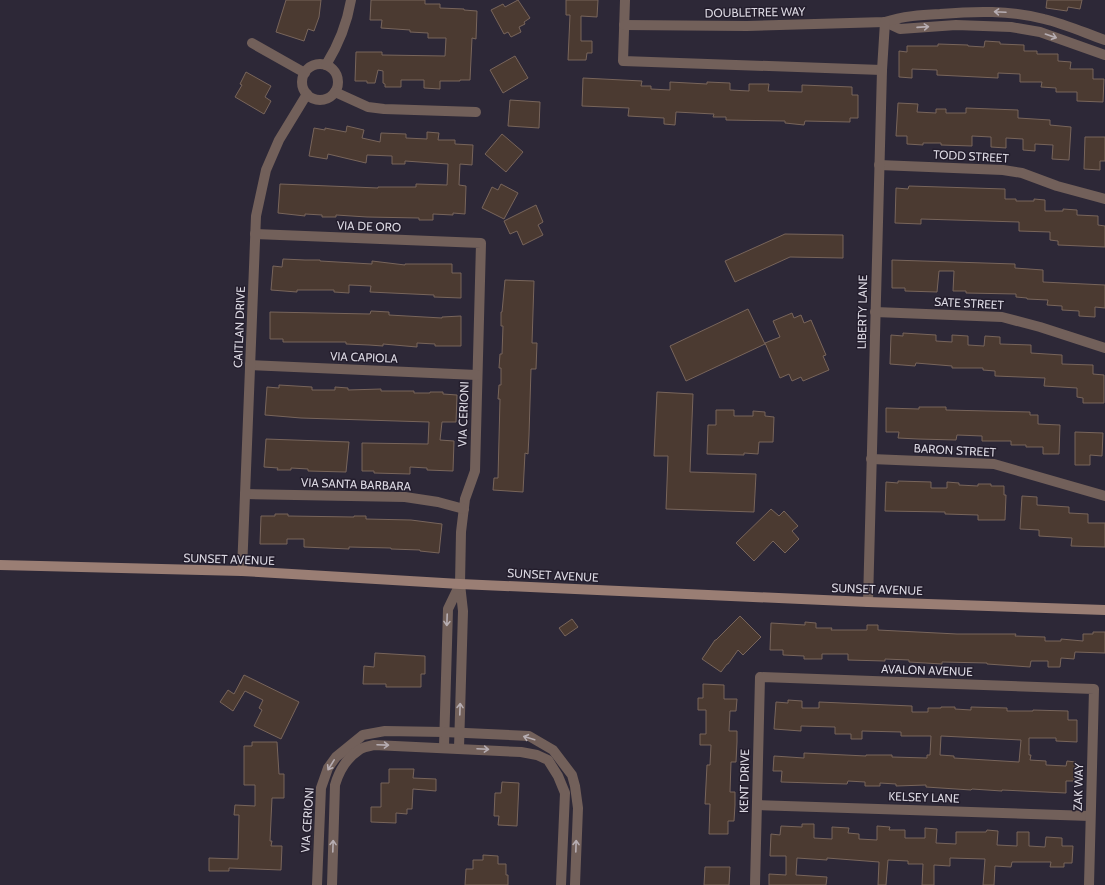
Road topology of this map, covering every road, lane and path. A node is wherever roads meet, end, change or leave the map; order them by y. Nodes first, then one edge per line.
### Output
1 (351, 0) edge
2 (626, 0) edge
3 (885, 22) junction
4 (624, 25) junction
5 (1105, 39) edge
6 (252, 43) dead end
7 (1102, 54) edge
8 (326, 65) junction
9 (882, 70) junction
10 (304, 73) junction
11 (335, 92) junction
12 (307, 94) junction
13 (476, 112) dead end
14 (879, 165) junction
15 (1105, 199) edge
16 (255, 234) junction
17 (481, 244) joint
18 (875, 312) junction
19 (1105, 348) edge
20 (250, 365) junction
21 (477, 375) junction
22 (872, 459) junction
23 (245, 494) junction
24 (1105, 496) edge
25 (464, 509) junction
26 (0, 565) edge
27 (242, 571) junction
28 (460, 584) junction
29 (868, 602) junction
30 (1105, 610) edge
31 (760, 677) joint
32 (1094, 689) joint
33 (444, 732) junction
34 (460, 732) junction
35 (444, 747) junction
36 (459, 748) junction
37 (757, 805) junction
38 (1090, 816) junction
39 (317, 885) edge
40 (332, 885) edge
41 (561, 885) edge
42 (575, 885) edge
43 (755, 885) edge
44 (1089, 885) edge

1 - 8 street
2 - 4 street
3 - 4 street, DOUBLETREE WAY
5 -> 3 street, DOUBLETREE WAY
3 -> 7 street, DOUBLETREE WAY
3 - 9 street, LIBERTY LANE
4 - 9 street
5 - 7 street
6 - 10 street
8 - 10 street
8 - 11 street
9 - 14 street, LIBERTY LANE
10 - 12 street
11 - 12 street
11 - 13 street
12 - 16 street, CAITLAN DRIVE
14 - 15 street, TODD STREET
14 - 18 street, LIBERTY LANE
16 - 17 street, VIA DE ORO
16 - 20 street, CAITLAN DRIVE
17 - 21 street, VIA CERIONI
18 - 19 street, SATE STREET
18 - 22 street, LIBERTY LANE
20 - 21 street, VIA CAPIOLA
20 - 23 street, CAITLAN DRIVE
21 - 25 street, VIA CERIONI
22 - 24 street, BARON STREET
22 - 29 street, LIBERTY LANE
23 - 25 street, VIA SANTA BARBARA
23 - 27 street, CAITLAN DRIVE
25 - 28 street, VIA CERIONI
26 - 27 main road, SUNSET AVENUE
27 - 28 main road, SUNSET AVENUE
28 - 29 main road, SUNSET AVENUE
28 -> 33 street, VIA CERIONI
34 -> 28 street, VIA CERIONI
29 - 30 main road, SUNSET AVENUE
31 - 32 street, AVALON AVENUE
31 - 37 street, KENT DRIVE
32 - 38 street, ZAK WAY
33 - 34 street, VIA CERIONI
33 - 35 street, VIA CERIONI
33 -> 39 street, VIA CERIONI
34 - 36 street, VIA CERIONI
42 -> 34 street, VIA CERIONI
35 - 36 street
40 -> 35 street
36 -> 41 street
37 - 38 street, KELSEY LANE
37 - 43 street, KENT DRIVE
38 - 44 street, ZAK WAY

